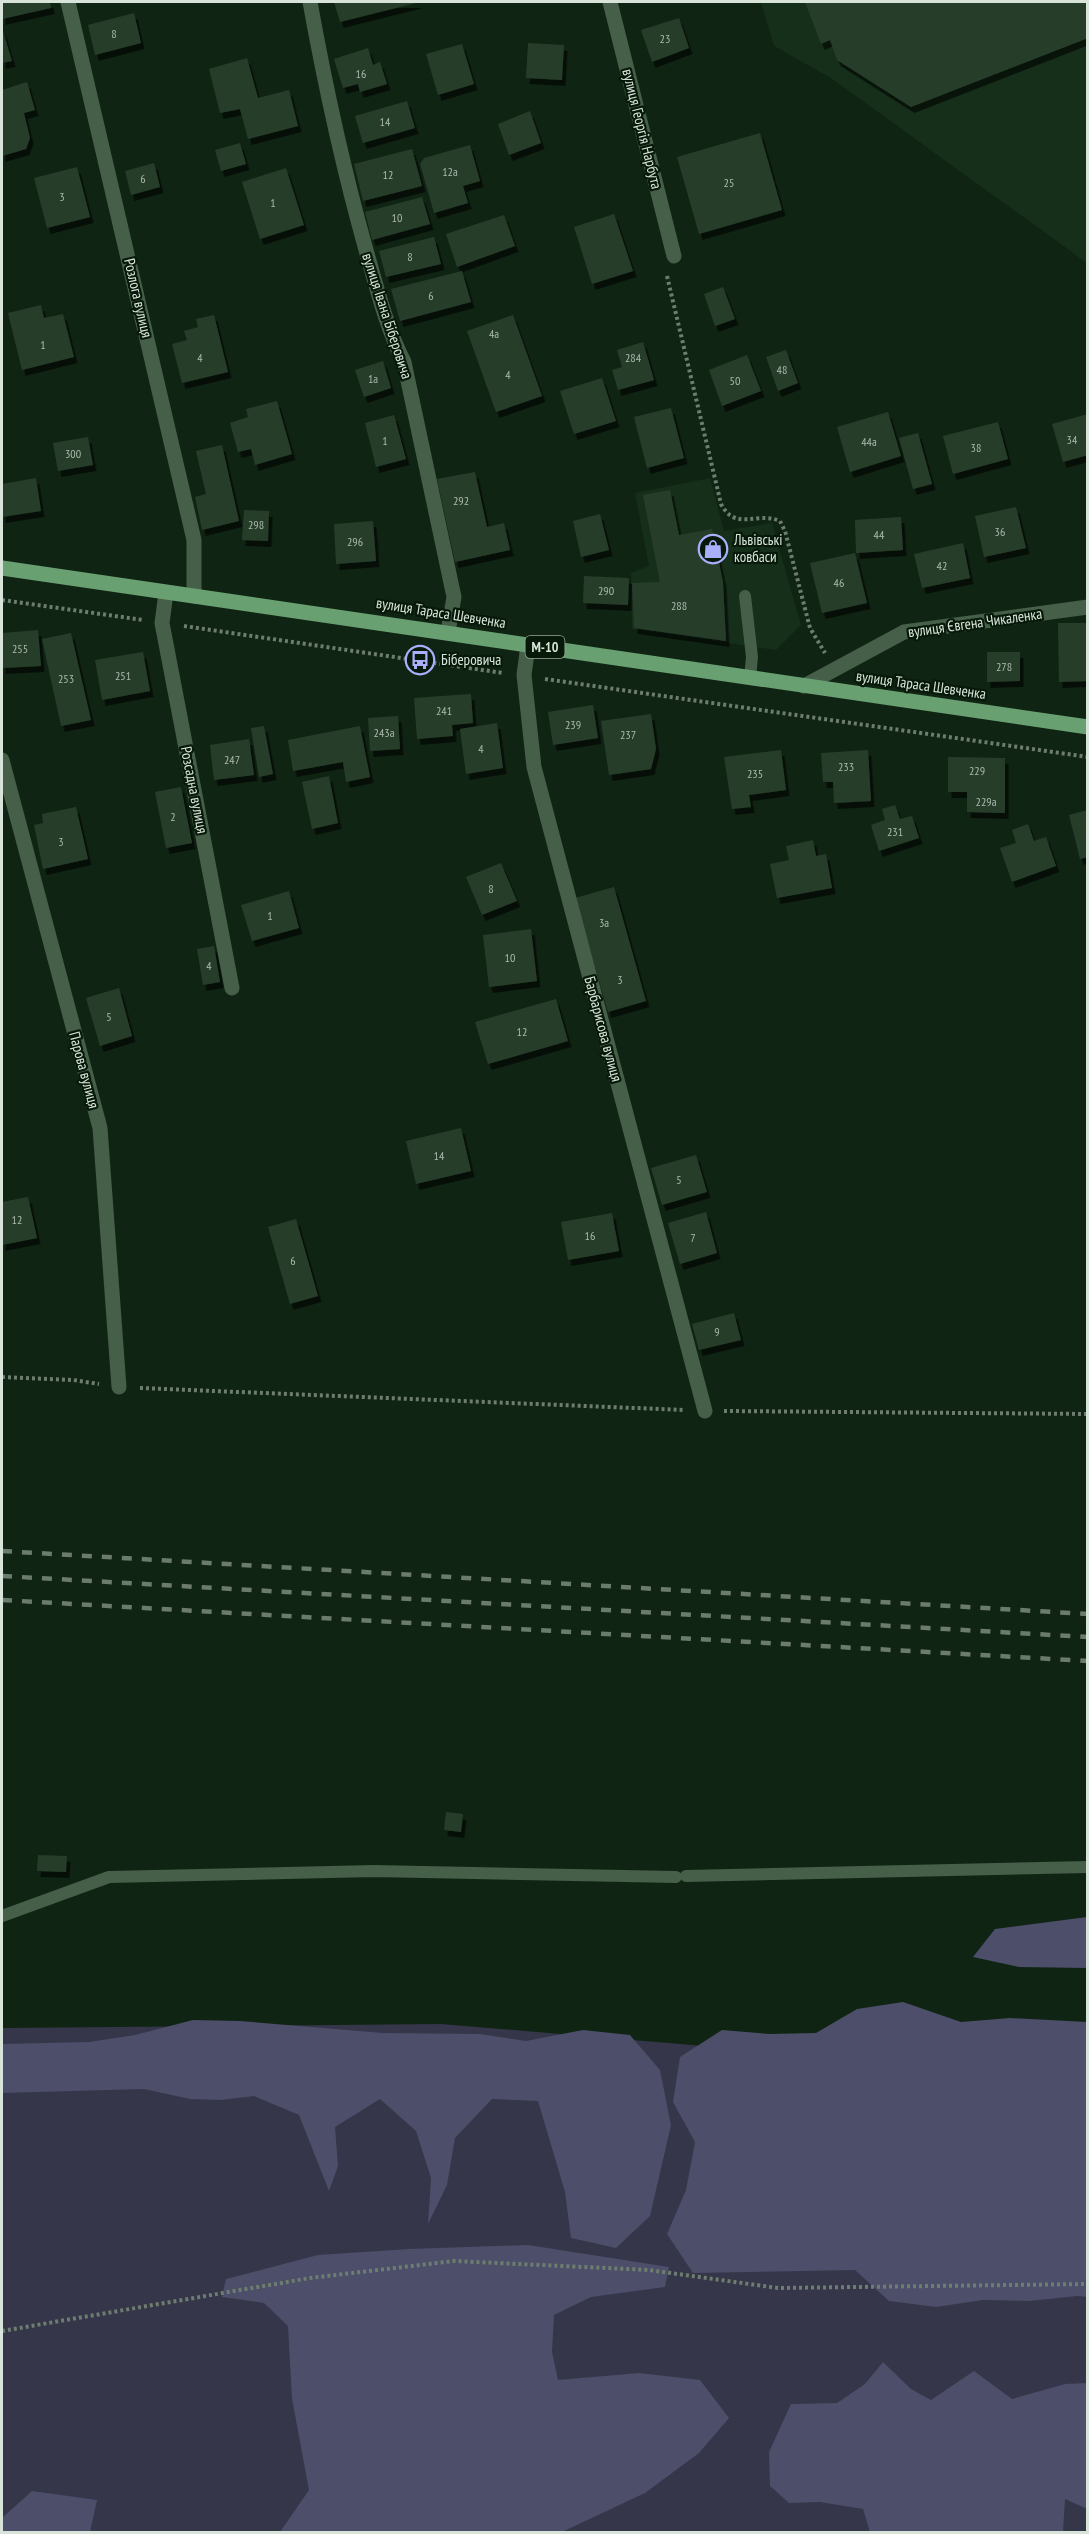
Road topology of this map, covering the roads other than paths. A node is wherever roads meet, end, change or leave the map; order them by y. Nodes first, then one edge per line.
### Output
1 (68, 2) edge
2 (310, 2) edge
3 (610, 2) edge
4 (674, 256) road end
5 (2, 568) edge
6 (166, 593) junction
7 (194, 596) junction
8 (745, 596) dead end
9 (1088, 607) edge
10 (448, 632) junction
11 (528, 645) junction
12 (750, 678) junction
13 (804, 686) junction
14 (1088, 727) edge
15 (2, 760) edge
16 (232, 988) dead end
17 (119, 1387) road end
18 (705, 1411) road end
19 (1088, 1867) edge
20 (2, 1916) edge

1 - 7 street, Розлога вулиця
2 - 10 street, вулиця Івана Біберовича
3 - 4 street, вулиця Георгія Нарбута
5 - 6 main road, вулиця Тараса Шевченка / М-10
6 - 7 main road, вулиця Тараса Шевченка / М-10
6 - 16 street, Розсадна вулиця
7 - 10 main road, вулиця Тараса Шевченка / М-10
8 - 12 lane
9 - 13 street, вулиця Євгена Чикаленка
10 - 11 main road, вулиця Тараса Шевченка / М-10
11 - 12 main road, вулиця Тараса Шевченка / М-10
11 - 18 street, Барбарисова вулиця
12 - 13 main road, вулиця Тараса Шевченка / М-10
13 - 14 main road, вулиця Тараса Шевченка / М-10
15 - 17 street, Парова вулиця
19 - 20 lane

